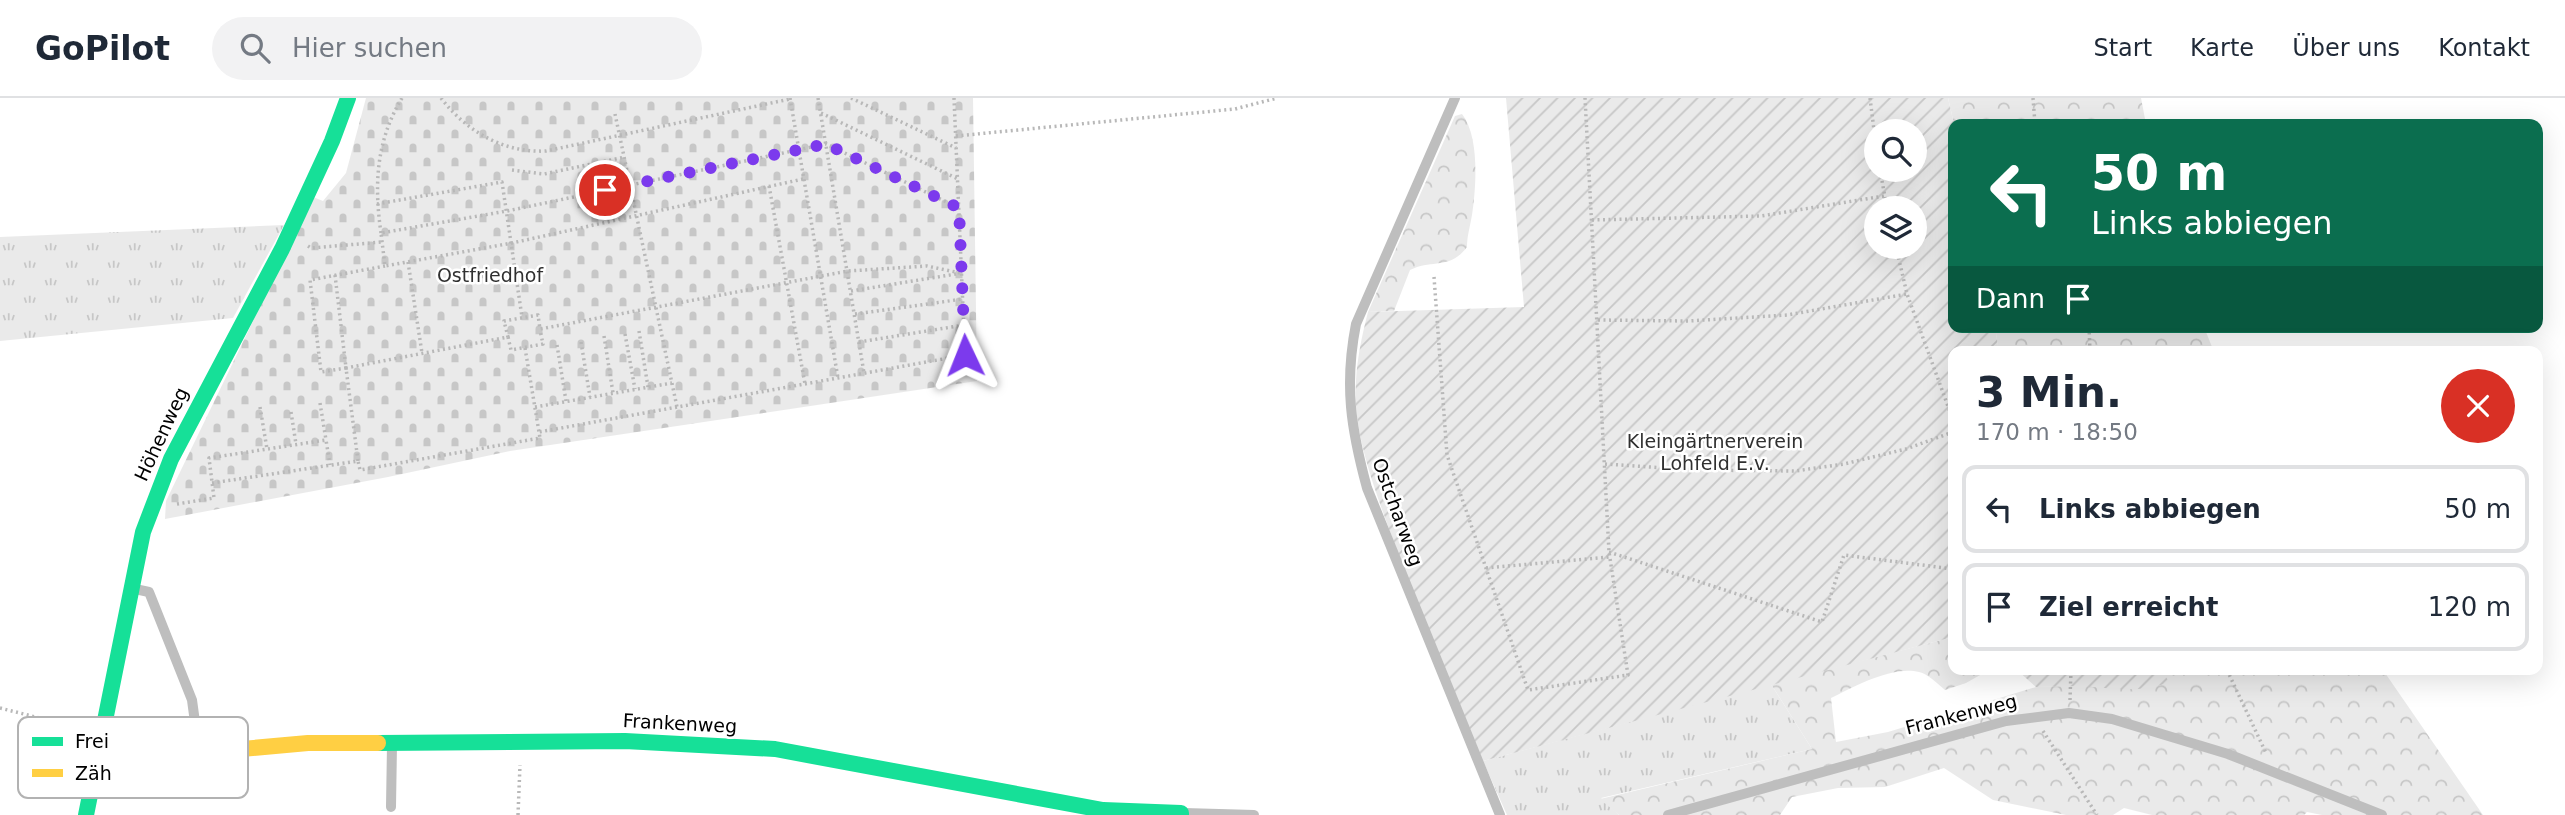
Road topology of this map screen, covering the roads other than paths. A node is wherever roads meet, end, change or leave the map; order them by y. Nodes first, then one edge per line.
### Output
1 (348, 98) edge
2 (1455, 98) edge
3 (132, 589) junction
4 (106, 717) edge
5 (194, 717) edge
6 (393, 743) junction
7 (248, 748) edge
8 (391, 807) dead end
9 (1181, 814) edge
10 (1254, 815) edge
11 (1500, 815) edge
12 (1668, 815) edge
13 (2382, 815) edge

1 - 3 street, Höhenweg
2 - 11 lane, Ostcharweg
3 - 4 street, Höhenweg
3 - 5 lane
6 - 7 street, Frankenweg
6 - 8 lane
6 - 9 street, Frankenweg
9 - 10 lane, Frankenweg
12 - 13 lane, Frankenweg

